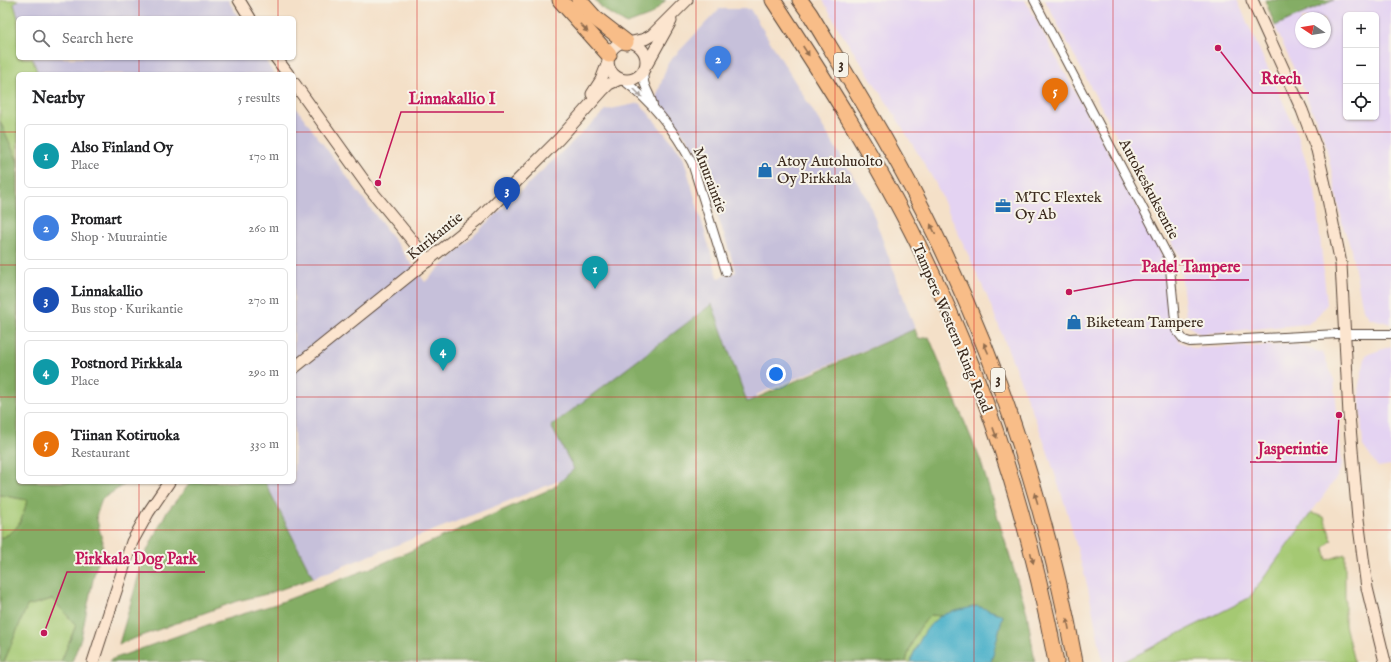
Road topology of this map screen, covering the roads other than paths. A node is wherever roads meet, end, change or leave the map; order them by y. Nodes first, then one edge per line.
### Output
1 (239, 0) edge
2 (560, 0) edge
3 (579, 0) edge
4 (687, 0) edge
5 (766, 0) edge
6 (773, 0) edge
7 (800, 0) edge
8 (803, 0) edge
9 (1034, 0) edge
10 (1252, 0) edge
11 (676, 12) junction
12 (810, 14) junction
13 (249, 16) edge
14 (785, 19) junction
15 (629, 42) junction
16 (608, 58) junction
17 (278, 60) edge
18 (645, 67) junction
19 (286, 72) edge
20 (621, 79) junction
21 (296, 86) edge
22 (653, 105) junction
23 (581, 113) junction
24 (429, 261) junction
25 (726, 272) dead end
26 (1345, 334) junction
27 (1391, 334) edge
28 (296, 366) edge
29 (168, 484) edge
30 (93, 662) edge
31 (1056, 662) edge
32 (1076, 662) edge
33 (1386, 662) edge

1 - 13 main road
2 -> 16 highway
3 - 15 highway
4 - 11 main road
5 - 14 highway
6 - 14 highway, Tampere Western Ring Road / 3
7 - 12 highway, Tampere Western Ring Road / 3
8 - 12 highway
9 - 26 street, Autokeskuksentie
10 - 26 main road
11 - 15 main road
11 - 18 main road
32 -> 12 highway, Tampere Western Ring Road / 3
14 -> 31 highway, Tampere Western Ring Road / 3
15 - 16 main road
15 - 18 main road
16 - 20 main road
16 - 23 main road, Kurikantie
17 - 19 main road
18 - 20 main road
18 - 22 street, Muuraintie
20 -> 22 street, Muuraintie
20 - 23 main road, Kurikantie
21 - 24 main road
22 - 25 street, Muuraintie
23 - 24 main road, Kurikantie
24 - 28 main road, Kurikantie
26 - 27 street
26 - 33 main road
29 - 30 main road

